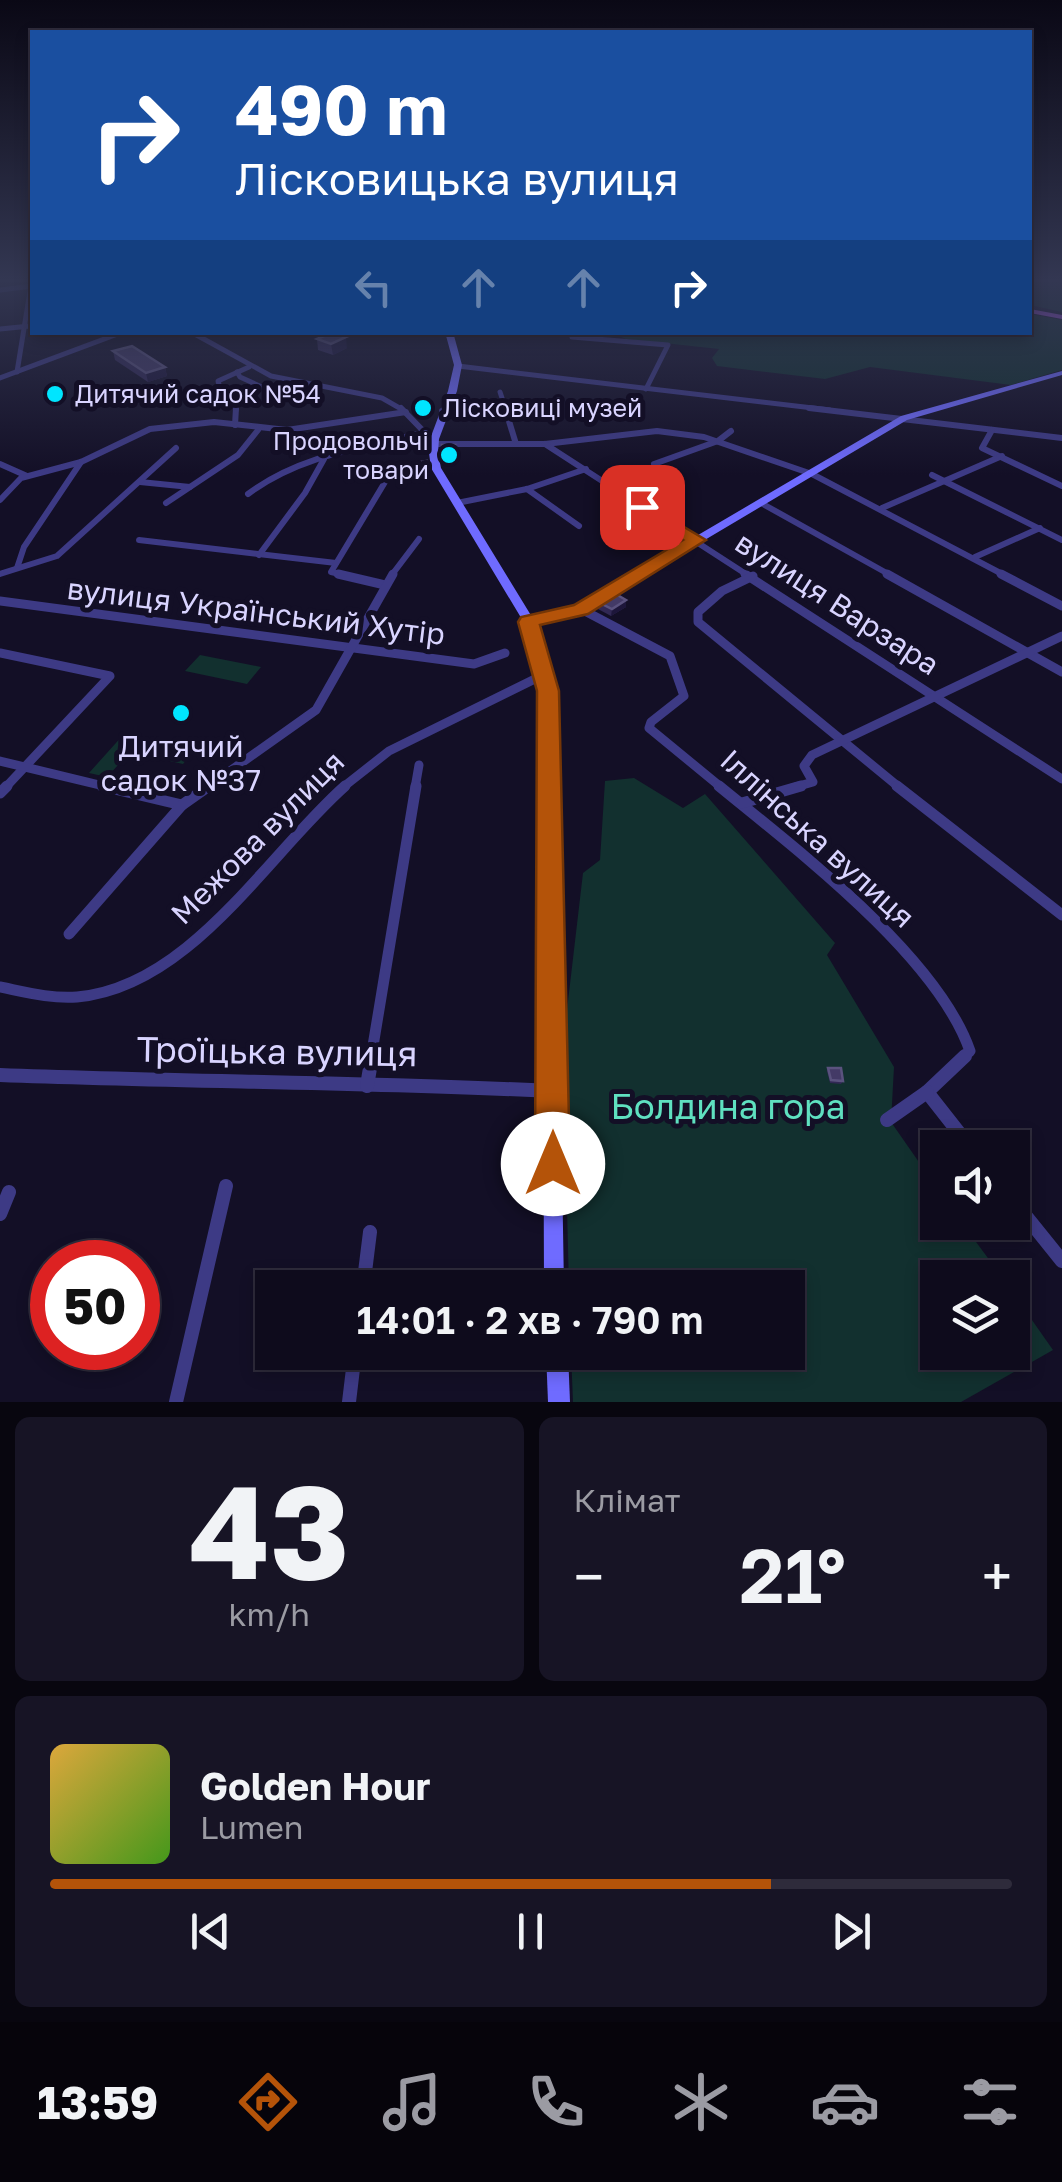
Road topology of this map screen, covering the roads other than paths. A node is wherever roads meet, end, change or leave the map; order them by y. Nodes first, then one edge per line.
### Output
1 (25, 344) edge
2 (90, 344) edge
3 (212, 344) edge
4 (452, 344) edge
5 (661, 344) edge
6 (458, 366) junction
7 (250, 367) junction
8 (18, 372) junction
9 (237, 372) junction
10 (1062, 373) edge
11 (0, 378) edge
12 (646, 389) junction
13 (500, 392) dead end
14 (312, 401) dead end
15 (442, 411) junction
16 (406, 412) junction
17 (506, 412) junction
18 (904, 418) junction
19 (236, 425) junction
20 (258, 430) junction
21 (992, 430) junction
22 (731, 431) dead end
23 (1062, 438) edge
24 (431, 439) junction
25 (718, 440) junction
26 (516, 444) junction
27 (545, 444) junction
28 (176, 448) dead end
29 (1002, 456) junction
30 (324, 459) junction
31 (81, 462) junction
32 (0, 464) edge
33 (654, 464) dead end
34 (586, 469) junction
35 (812, 474) junction
36 (932, 475) dead end
37 (26, 476) junction
38 (140, 482) junction
39 (385, 482) dead end
40 (947, 482) junction
41 (1062, 486) edge
42 (190, 488) junction
43 (526, 489) junction
44 (248, 494) dead end
45 (0, 500) edge
46 (166, 503) dead end
47 (457, 503) junction
48 (760, 503) junction
49 (882, 508) junction
50 (580, 526) dead end
51 (1040, 528) junction
52 (420, 539) dead end
53 (138, 540) dead end
54 (696, 540) junction
55 (1062, 540) edge
56 (259, 554) junction
57 (974, 557) junction
58 (336, 563) junction
59 (16, 568) junction
60 (0, 574) edge
61 (753, 576) junction
62 (384, 585) junction
63 (0, 601) edge
64 (1062, 606) edge
65 (581, 609) junction
66 (528, 622) junction
67 (1062, 636) edge
68 (354, 646) junction
69 (0, 653) edge
70 (506, 653) dead end
71 (1028, 653) junction
72 (1062, 672) edge
73 (543, 676) junction
74 (937, 697) junction
75 (842, 743) junction
76 (0, 761) edge
77 (419, 764) dead end
78 (26, 767) junction
79 (1062, 779) edge
80 (0, 792) edge
81 (742, 804) junction
82 (182, 805) junction
83 (1062, 915) edge
84 (69, 934) dead end
85 (0, 987) edge
86 (0, 1075) edge
87 (368, 1086) junction
88 (552, 1091) junction
89 (927, 1092) junction
90 (887, 1120) dead end
91 (957, 1130) edge
92 (226, 1186) dead end
93 (9, 1192) dead end
94 (0, 1214) edge
95 (1030, 1222) edge
96 (370, 1232) dead end
97 (1062, 1262) edge
98 (365, 1270) edge
99 (554, 1270) edge
100 (353, 1370) edge
101 (558, 1370) edge
102 (176, 1402) edge
103 (349, 1402) edge
104 (559, 1402) edge

1 - 8 street
2 - 8 street
3 - 7 street
4 - 6 main road
5 - 12 street
6 - 12 street
6 - 15 main road
7 - 9 street
7 - 16 street
8 - 11 street
9 - 14 street
9 - 19 street
10 - 18 main road
12 - 18 street
13 - 17 street
15 - 17 street
15 - 24 main road
16 - 20 street
16 - 24 street
17 - 26 street
18 - 21 street
18 - 35 main road
19 - 20 street
19 - 31 street
20 - 42 street
21 - 23 street
21 - 29 street
22 - 25 street
24 - 26 street
24 - 30 street
24 - 47 main road
25 - 27 street
25 - 33 street
25 - 35 street
26 - 27 street
27 - 34 street, вулиця Варзара
28 - 38 street
29 - 40 street
29 - 41 street
30 - 44 street
30 - 56 street
31 - 37 street
31 - 59 street
32 - 37 street
34 - 43 street
34 - 54 street, вулиця Варзара
35 - 48 main road
35 - 49 street
36 - 40 street
37 - 45 street
38 - 42 street
38 - 59 street
39 - 58 street
40 - 49 street
40 - 51 street
42 - 46 street
43 - 47 street
43 - 50 street
47 - 66 main road
48 - 54 main road
48 - 71 street
49 - 57 street
51 - 55 street
51 - 57 street
52 - 62 street
53 - 56 street
54 - 61 street, вулиця Варзара
54 - 65 main road
56 - 58 street
57 - 64 street
58 - 62 street
59 - 60 street
61 - 74 street, вулиця Варзара
61 - 75 street
62 - 68 street
63 - 68 street, вулиця Український Хутір
65 - 66 main road
65 - 81 street, Іллінська вулиця
66 - 73 main road
67 - 71 street
68 - 70 street, вулиця Український Хутір
68 - 82 street
69 - 78 street
71 - 72 street
71 - 74 street
73 - 85 street, Межова вулиця
73 - 88 main road
74 - 75 street
74 - 79 street, вулиця Варзара
75 - 81 street
75 - 83 street
76 - 78 street
77 - 87 street
78 - 80 street
78 - 82 street
81 - 89 street, Іллінська вулиця
82 - 84 street
86 - 87 street, Троїцька вулиця
87 - 88 street, Троїцька вулиця
88 - 99 main road
89 - 90 street
89 - 91 street
92 - 102 street
93 - 94 street
95 - 97 street
96 - 98 street
100 - 103 street
101 - 104 main road

